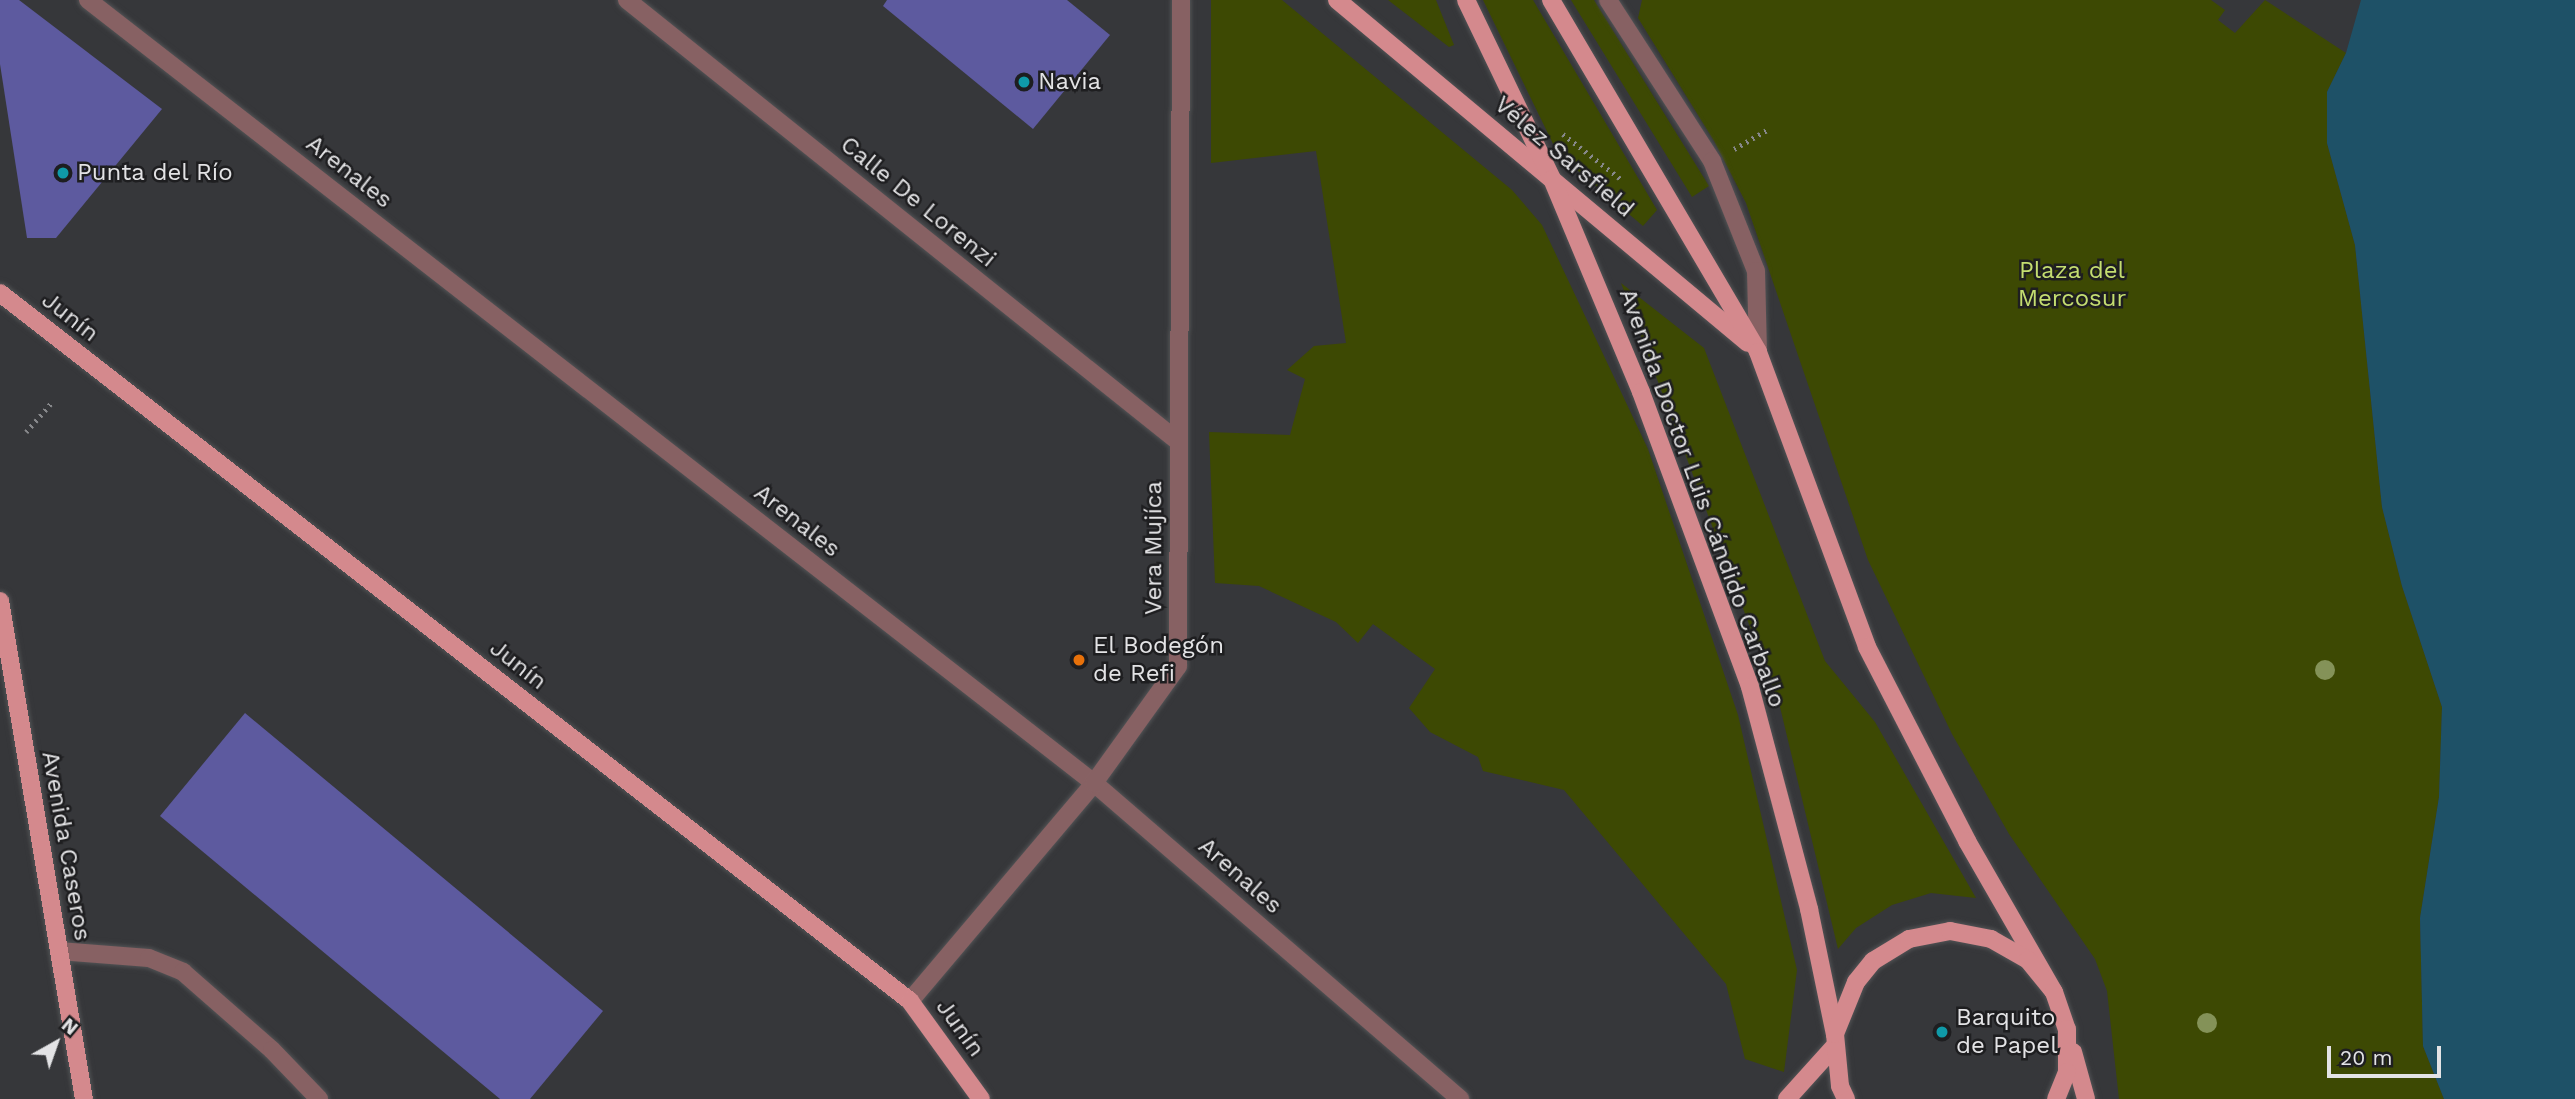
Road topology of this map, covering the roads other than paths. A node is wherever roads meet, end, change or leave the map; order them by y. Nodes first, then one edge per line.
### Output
1 (88, 0) edge
2 (627, 0) edge
3 (1181, 0) edge
4 (1337, 0) edge
5 (1466, 0) edge
6 (1551, 0) edge
7 (1608, 0) edge
8 (1552, 179) junction
9 (0, 293) edge
10 (1758, 352) junction
11 (1180, 442) junction
12 (0, 600) edge
13 (1094, 783) junction
14 (59, 951) junction
15 (2054, 992) junction
16 (910, 1001) junction
17 (2067, 1029) junction
18 (1834, 1041) junction
19 (84, 1099) edge
20 (318, 1099) edge
21 (981, 1099) edge
22 (1460, 1099) edge
23 (1787, 1099) edge
24 (1846, 1099) edge
25 (2056, 1099) edge
26 (2086, 1099) edge

1 - 13 street, Arenales
2 - 11 street, Calle De Lorenzi
3 - 11 street, Vera Mujíca
4 - 8 main road, Vélez Sarsfield
5 - 8 main road, Avenida Doctor Luis Cándido Carballo
6 - 10 main road
7 - 10 street
8 - 10 main road, Vélez Sarsfield
8 - 18 main road, Avenida Doctor Luis Cándido Carballo
9 - 16 main road, Junín
10 - 15 main road
11 - 13 street, Vera Mujíca
12 - 14 main road, Avenida Caseros
13 - 16 street, Vera Mujíca
13 - 22 street, Arenales
14 - 19 main road, Avenida Caseros
14 - 20 street
15 - 17 main road
15 - 18 main road
16 - 21 main road, Junín
17 - 25 main road
17 - 26 main road
18 - 23 main road
18 - 24 main road, Avenida Doctor Luis Cándido Carballo

